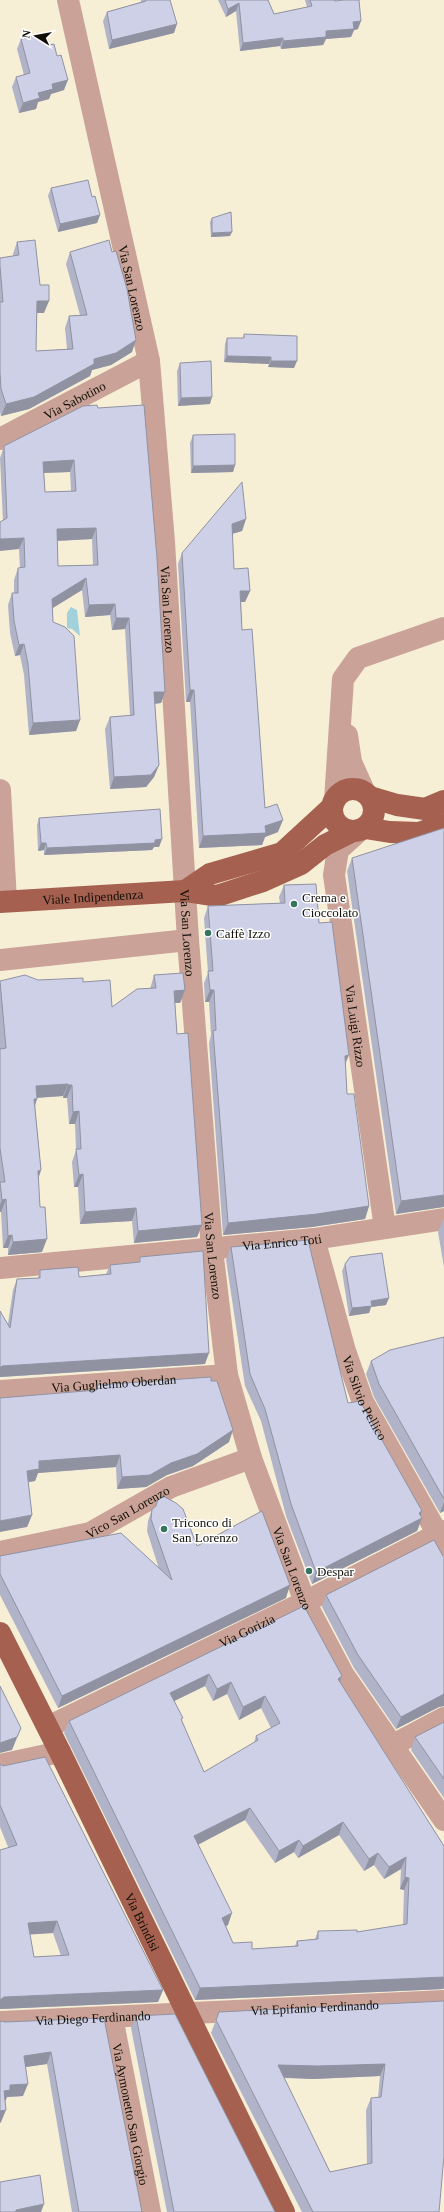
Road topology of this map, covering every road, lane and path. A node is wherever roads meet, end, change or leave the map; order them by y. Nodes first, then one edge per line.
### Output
1 (68, 0) edge
2 (149, 361) junction
3 (0, 439) edge
4 (444, 628) edge
5 (342, 700) junction
6 (0, 790) edge
7 (367, 795) junction
8 (444, 801) edge
9 (334, 804) junction
10 (444, 824) edge
11 (358, 830) junction
12 (185, 891) junction
13 (3, 901) edge
14 (188, 940) junction
15 (0, 960) edge
16 (444, 1219) edge
17 (385, 1228) junction
18 (314, 1239) junction
19 (212, 1249) junction
20 (0, 1268) edge
21 (227, 1375) junction
22 (0, 1391) edge
23 (251, 1458) junction
24 (442, 1537) edge
25 (0, 1552) edge
26 (305, 1602) junction
27 (0, 1633) edge
28 (444, 1718) edge
29 (48, 1727) junction
30 (393, 1745) junction
31 (60, 1752) junction
32 (0, 1764) edge
33 (444, 1820) edge
34 (444, 2001) edge
35 (186, 2013) junction
36 (112, 2017) junction
37 (0, 2022) edge
38 (150, 2212) edge
39 (284, 2212) edge

1 - 2 street, Via San Lorenzo
2 - 3 street, Via Sabotino
2 - 12 street, Via San Lorenzo
4 - 5 street
5 - 7 street
5 - 9 street
6 - 13 street
7 - 8 main road
7 - 9 main road
7 - 11 main road
9 - 11 main road
9 - 12 main road
10 - 11 main road
11 - 12 main road, Viale Indipendenza
11 - 17 street, Via Luigi Rizzo
12 - 13 main road, Viale Indipendenza
12 - 14 street, Via San Lorenzo
14 - 15 street
14 - 19 street, Via San Lorenzo
16 - 17 street, Via Enrico Toti
17 - 18 street, Via Enrico Toti
18 - 19 street, Via Enrico Toti
18 - 24 street, Via Silvio Pellico
19 - 20 street, Via Enrico Toti
19 - 21 street, Via San Lorenzo
21 - 22 street, Via Guglielmo Oberdan
21 - 23 street, Via San Lorenzo
23 - 25 street, Vico San Lorenzo
23 - 26 street, Via San Lorenzo
24 - 26 street, Via Gorizia
26 - 29 street, Via Gorizia
26 - 30 street, Via San Lorenzo
27 - 29 main road, Via Brindisi
28 - 30 street
29 - 31 main road, Via Brindisi
30 - 33 street, Via San Lorenzo
31 - 32 street
31 - 35 main road, Via Brindisi
34 - 35 street, Via Epifanio Ferdinando
35 - 36 street, Via Diego Ferdinando
35 - 39 main road, Via Brindisi
36 - 37 street, Via Diego Ferdinando
36 - 38 street, Via Aymonetto San Giorgio

